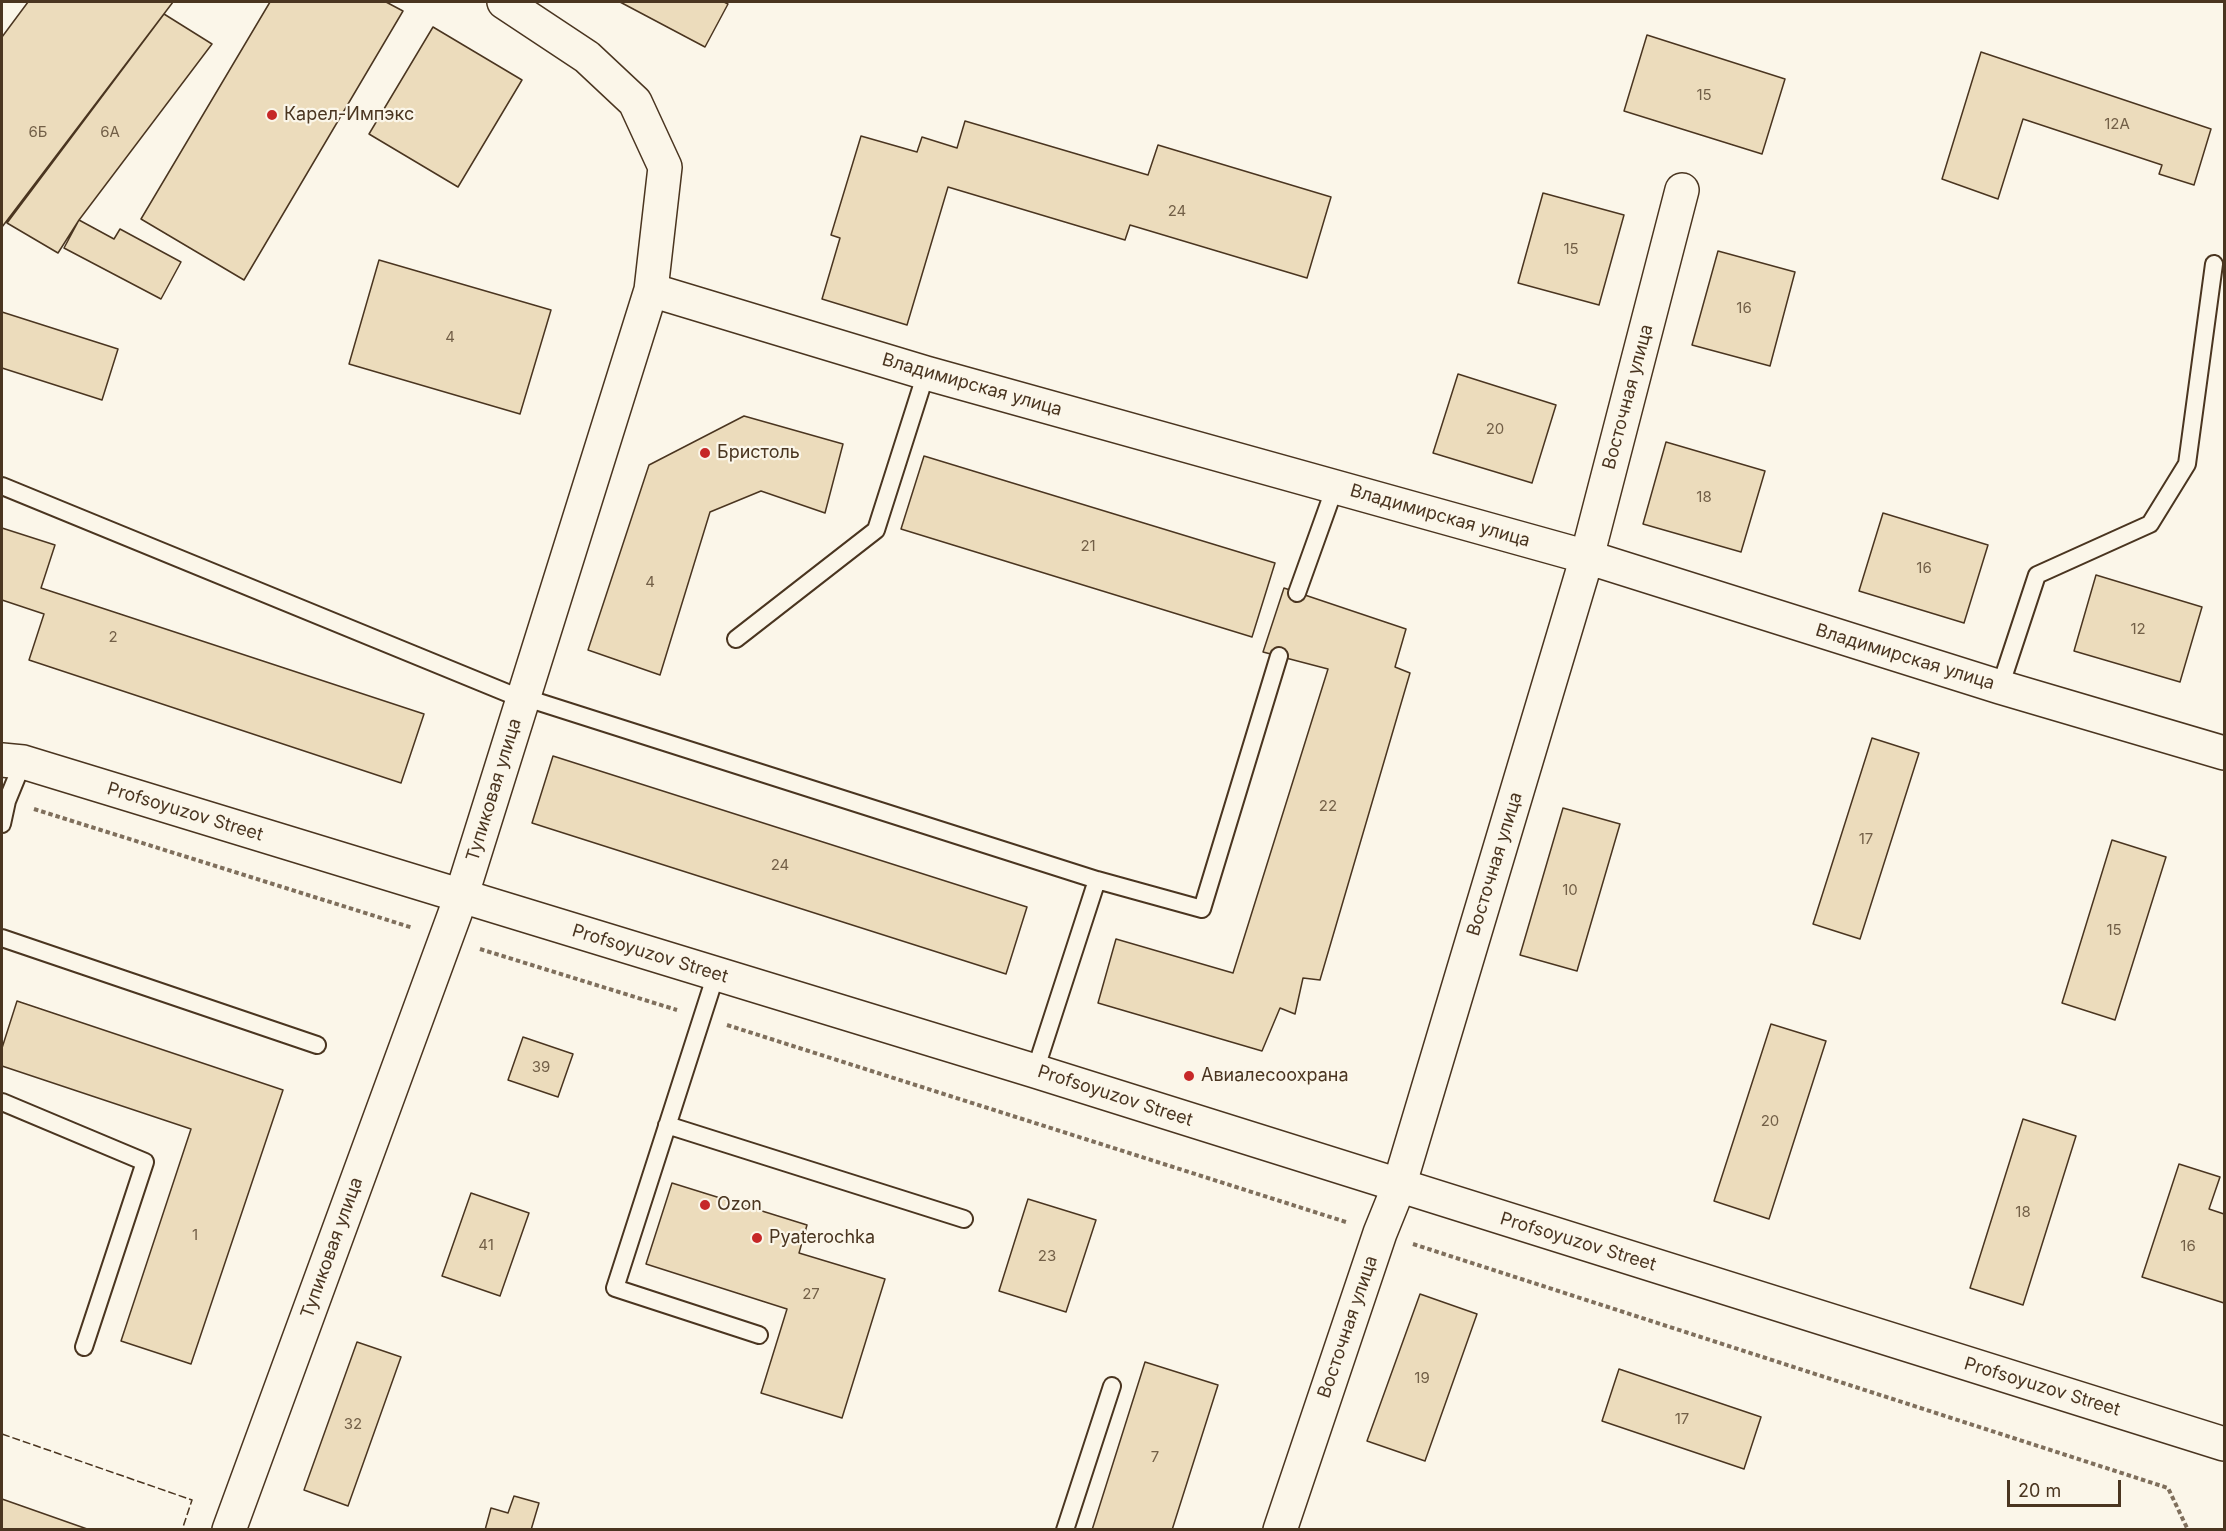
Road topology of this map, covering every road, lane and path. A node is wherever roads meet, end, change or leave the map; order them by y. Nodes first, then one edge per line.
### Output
1 (504, 2) edge
2 (1682, 190) dead end
3 (2214, 264) dead end
4 (651, 290) junction
5 (926, 373) junction
6 (2, 486) edge
7 (1335, 487) junction
8 (1587, 557) junction
9 (1297, 593) dead end
10 (736, 639) dead end
11 (1279, 656) dead end
12 (2000, 687) junction
13 (523, 698) junction
14 (2224, 753) edge
15 (12, 761) edge
16 (7, 801) junction
17 (2, 824) edge
18 (1097, 880) junction
19 (461, 897) junction
20 (2, 938) edge
21 (445, 938) junction
22 (716, 974) junction
23 (702, 1018) junction
24 (317, 1045) dead end
25 (1035, 1071) junction
26 (2, 1102) edge
27 (667, 1125) junction
28 (1399, 1186) junction
29 (964, 1219) dead end
30 (1380, 1233) junction
31 (759, 1335) dead end
32 (84, 1347) dead end
33 (1112, 1386) dead end
34 (2224, 1444) edge
35 (229, 1530) edge
36 (1065, 1530) edge
37 (1280, 1530) edge
38 (2188, 1530) edge

1 - 4 street, Тупиковая улица
2 - 8 street, Восточная улица
3 - 12 lane
4 - 5 street, Владимирская улица
4 - 13 street, Тупиковая улица
5 - 7 street, Владимирская улица
5 - 10 lane
6 - 13 lane
7 - 8 street, Владимирская улица
7 - 9 lane
8 - 12 street, Владимирская улица
8 - 28 street, Восточная улица
11 - 18 lane
12 - 14 street, Владимирская улица
13 - 18 lane
13 - 19 street, Тупиковая улица
15 - 16 lane
15 - 19 street, Profsoyuzov Street
16 - 17 lane
16 - 21 path
18 - 25 lane
19 - 21 street, Тупиковая улица
19 - 22 street, Profsoyuzov Street
20 - 24 lane
21 - 23 path
21 - 35 street, Тупиковая улица
22 - 23 lane
22 - 25 street, Profsoyuzov Street
23 - 27 lane
23 - 30 path
25 - 28 street, Profsoyuzov Street
26 - 32 lane
27 - 29 lane
27 - 31 lane
28 - 30 street, Восточная улица
28 - 34 street, Profsoyuzov Street
30 - 37 street, Восточная улица
30 - 38 path
33 - 36 lane

